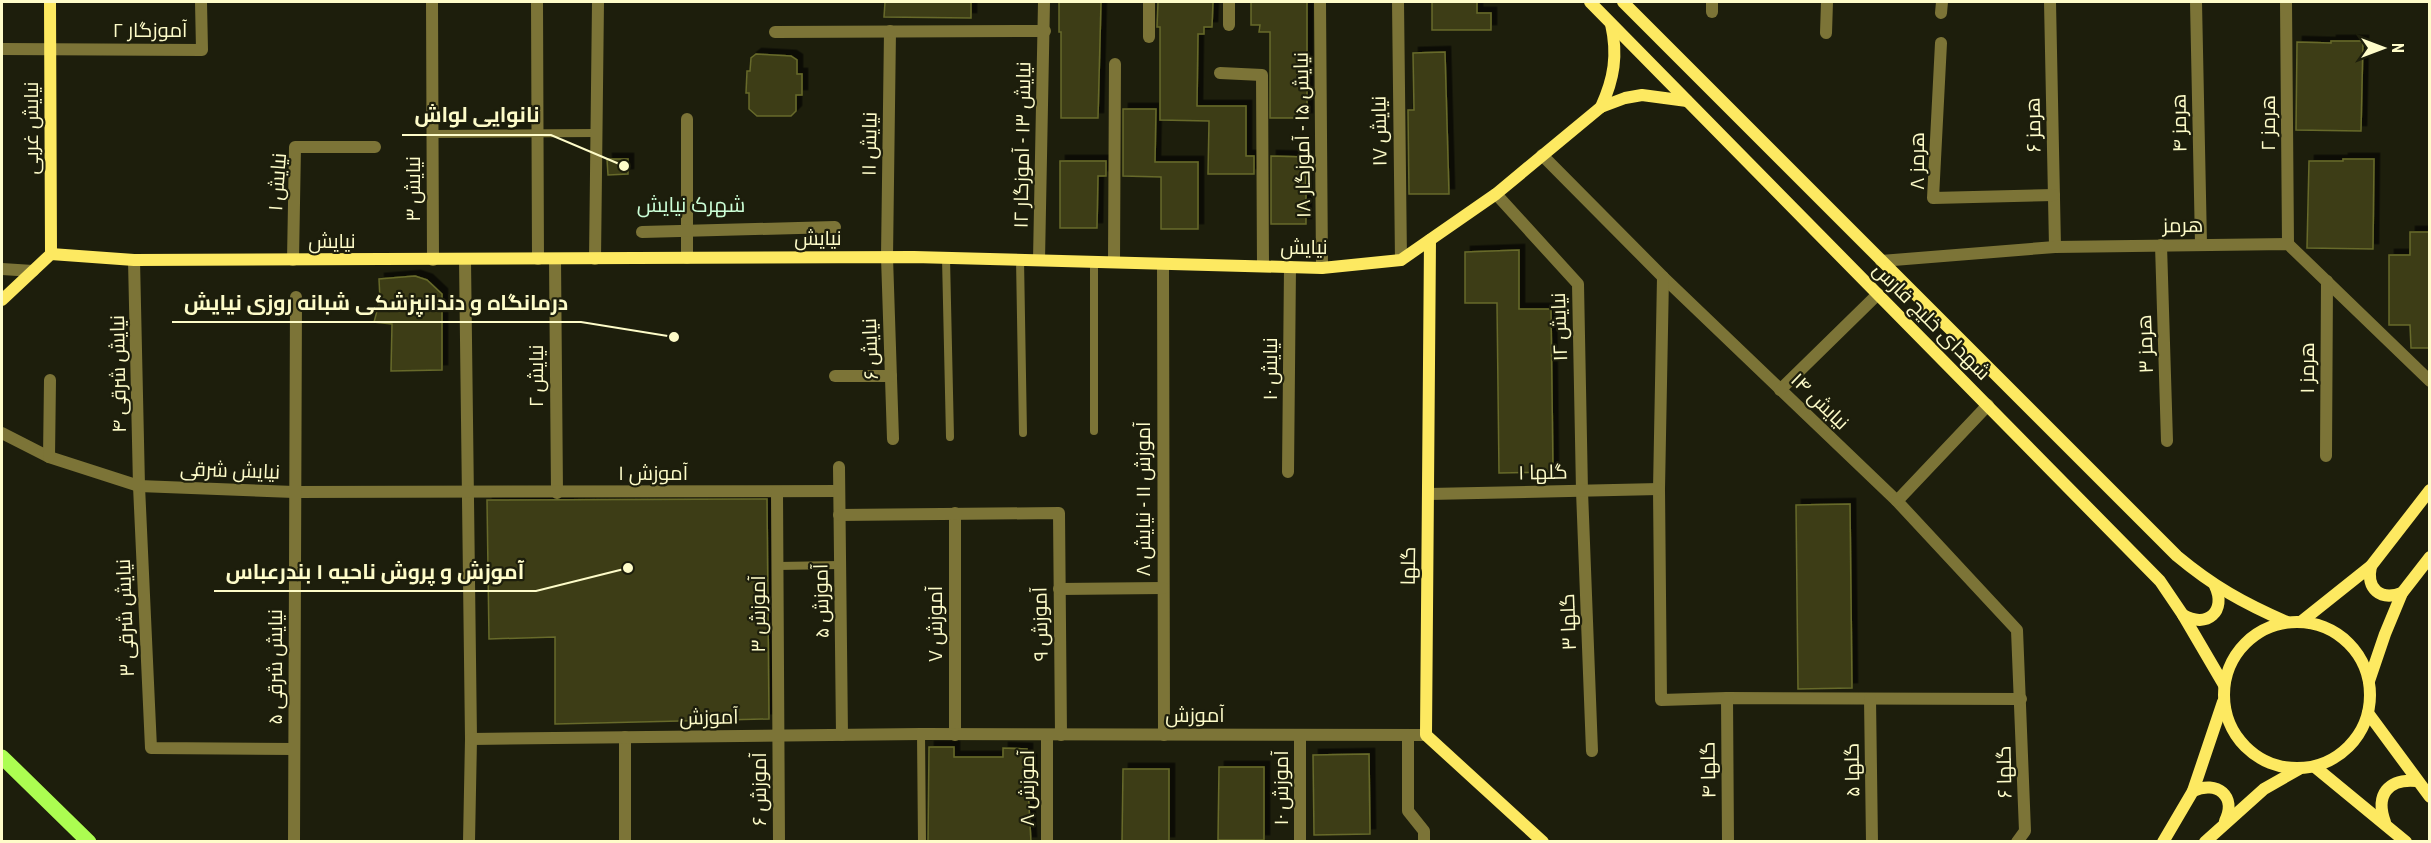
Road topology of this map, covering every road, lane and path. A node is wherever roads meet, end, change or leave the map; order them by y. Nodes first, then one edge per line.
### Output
1 (50, 2) edge
2 (201, 2) edge
3 (432, 2) edge
4 (537, 2) edge
5 (598, 2) edge
6 (1044, 2) edge
7 (1149, 2) edge
8 (1229, 2) edge
9 (1320, 2) edge
10 (1398, 2) edge
11 (1590, 2) edge
12 (1623, 2) edge
13 (1827, 2) edge
14 (2050, 2) edge
15 (2196, 2) edge
16 (2286, 2) edge
17 (1610, 22) junction
18 (1229, 25) dead end
19 (890, 31) junction
20 (1045, 31) junction
21 (775, 32) dead end
22 (1826, 33) dead end
23 (1149, 37) dead end
24 (1941, 43) dead end
25 (2, 49) edge
26 (50, 49) junction
27 (1115, 64) dead end
28 (1220, 73) dead end
29 (1687, 101) junction
30 (1601, 107) junction
31 (687, 119) dead end
32 (538, 133) junction
33 (596, 133) junction
34 (433, 134) junction
35 (375, 147) dead end
36 (1542, 155) junction
37 (1496, 194) junction
38 (2054, 195) junction
39 (835, 227) dead end
40 (687, 231) junction
41 (642, 232) dead end
42 (1430, 240) junction
43 (2201, 244) junction
44 (2288, 244) junction
45 (2162, 245) junction
46 (2055, 247) junction
47 (51, 254) junction
48 (886, 257) junction
49 (687, 258) junction
50 (946, 258) junction
51 (538, 259) junction
52 (555, 259) junction
53 (595, 259) junction
54 (1020, 259) junction
55 (134, 260) junction
56 (293, 260) junction
57 (433, 260) junction
58 (465, 260) junction
59 (1039, 260) junction
60 (1401, 260) junction
61 (1881, 261) junction
62 (1094, 262) junction
63 (1114, 262) junction
64 (1163, 264) junction
65 (1263, 266) junction
66 (1290, 267) junction
67 (1322, 268) junction
68 (2, 269) edge
69 (33, 271) junction
70 (1663, 277) junction
71 (2327, 281) junction
72 (1878, 294) junction
73 (296, 297) dead end
74 (2, 300) edge
75 (835, 376) dead end
76 (891, 376) junction
77 (50, 380) dead end
78 (2430, 381) edge
79 (1780, 390) junction
80 (1988, 405) junction
81 (1094, 431) dead end
82 (1023, 433) dead end
83 (2, 437) edge
84 (950, 437) dead end
85 (892, 439) dead end
86 (2167, 441) dead end
87 (2326, 456) dead end
88 (49, 457) junction
89 (839, 467) dead end
90 (1288, 472) dead end
91 (139, 486) junction
92 (1659, 489) junction
93 (2430, 490) edge
94 (839, 491) junction
95 (1582, 491) junction
96 (294, 492) junction
97 (777, 492) junction
98 (468, 493) junction
99 (557, 493) junction
100 (1429, 494) junction
101 (1897, 501) junction
102 (955, 513) junction
103 (839, 515) junction
104 (2430, 556) edge
105 (840, 565) junction
106 (777, 566) junction
107 (2371, 566) junction
108 (2215, 586) junction
109 (1164, 588) junction
110 (1059, 589) junction
111 (2402, 593) junction
112 (2184, 615) junction
113 (2302, 621) junction
114 (2287, 622) junction
115 (2369, 681) junction
116 (2224, 685) junction
117 (1726, 698) junction
118 (1870, 699) junction
119 (2021, 699) junction
120 (2224, 701) junction
121 (2368, 713) junction
122 (921, 734) junction
123 (842, 735) junction
124 (955, 735) junction
125 (1047, 735) junction
126 (1061, 735) junction
127 (1164, 735) junction
128 (1300, 735) junction
129 (1408, 735) junction
130 (1426, 735) junction
131 (778, 736) junction
132 (625, 737) junction
133 (471, 739) junction
134 (294, 749) junction
135 (1592, 751) dead end
136 (2, 757) edge
137 (2315, 767) junction
138 (2299, 769) junction
139 (2417, 781) junction
140 (2193, 790) junction
141 (2430, 797) edge
142 (2225, 822) junction
143 (2385, 822) junction
144 (89, 842) edge
145 (294, 842) edge
146 (469, 842) edge
147 (625, 842) edge
148 (779, 842) edge
149 (922, 842) edge
150 (1047, 842) edge
151 (1300, 842) edge
152 (1424, 842) edge
153 (1543, 842) edge
154 (1728, 842) edge
155 (1872, 842) edge
156 (2017, 842) edge
157 (2163, 842) edge
158 (2205, 842) edge
159 (2406, 842) edge

1 - 26 main road, نیایش غربی
2 - 26 street, آموزگار ۲
3 - 34 street, نیایش ۳
4 - 32 street
5 - 33 street
6 - 20 street, نیایش ۱۳ - آموزگار ۱۲
7 - 23 street
8 - 18 street
9 - 67 street, نیایش ۱۵ - آموزگار ۱۸
10 - 60 street, نیایش ۱۷
11 - 17 main road, شهدای خلیج فارس
12 - 61 main road, شهدای خلیج فارس
13 - 22 street
14 - 38 street, هرمز ۶
15 - 43 street, هرمز ۴
16 - 44 street, هرمز ۲
17 - 29 main road, شهدای خلیج فارس
17 - 30 main road
19 - 20 street
19 - 21 street
19 - 48 street, نیایش ۱۱
20 - 59 street, نیایش ۱۳ - آموزگار ۱۲
24 - 38 street, هرمز ۸
25 - 26 street
26 - 47 main road, نیایش غربی
27 - 63 street
28 - 65 street
29 - 30 main road, نیایش
29 - 72 main road, شهدای خلیج فارس
30 - 36 main road, نیایش
31 - 40 street
32 - 33 lane
32 - 34 lane
32 - 51 street
33 - 53 street
34 - 57 street, نیایش ۳
35 - 56 street, نیایش ۱
36 - 37 main road, نیایش
36 - 70 street, نیایش ۱۴
37 - 42 main road, نیایش
37 - 95 street, نیایش ۱۲
38 - 46 street, هرمز ۶
39 - 40 street
40 - 41 street
40 - 49 street
42 - 60 main road, نیایش
42 - 100 main road, گلها
43 - 44 street, هرمز
43 - 45 street, هرمز
44 - 71 street
45 - 46 street, هرمز
45 - 86 street, هرمز ۳
46 - 61 street, هرمز
47 - 55 main road, نیایش
47 - 69 main road
48 - 49 main road, نیایش
48 - 50 main road, نیایش
48 - 76 street, نیایش ۶
49 - 53 main road, نیایش
50 - 54 main road, نیایش
50 - 84 lane
51 - 52 main road, نیایش
51 - 58 main road, نیایش
52 - 53 main road, نیایش
52 - 99 street, نیایش ۲
54 - 59 main road, نیایش
54 - 82 lane
55 - 56 main road, نیایش
55 - 91 street, نیایش شرقی ۴
56 - 57 main road, نیایش
57 - 58 main road, نیایش
58 - 98 street
59 - 62 main road, نیایش
60 - 67 main road, نیایش
61 - 108 main road, شهدای خلیج فارس
62 - 63 main road, نیایش
62 - 81 lane
63 - 64 main road, نیایش
64 - 65 main road, نیایش
64 - 109 street, آموزش ۱۱ - نیایش ۸
65 - 66 main road, نیایش
66 - 67 main road, نیایش
66 - 90 street, نیایش ۱۰
68 - 69 street
69 - 74 main road
70 - 79 street, نیایش ۱۴
70 - 92 street
71 - 78 street
71 - 87 street, هرمز ۱
72 - 79 street
72 - 80 main road, شهدای خلیج فارس
73 - 96 street, نیایش شرقی ۵
75 - 76 street
76 - 85 street, نیایش ۶
77 - 88 street
79 - 101 street, نیایش ۱۴
80 - 101 street
80 - 112 main road, شهدای خلیج فارس
83 - 88 street, نیایش شرقی
88 - 91 street, نیایش شرقی
89 - 94 street, آموزش ۵
91 - 96 street, نیایش شرقی
91 - 134 street, نیایش شرقی ۳
92 - 95 street, گلها ۱
92 - 117 street
93 - 107 main road
94 - 97 street, آموزش ۱
94 - 103 street, آموزش ۵
95 - 100 street, گلها ۱
95 - 135 street, گلها ۳
96 - 98 street, نیایش شرقی
96 - 134 street, نیایش شرقی ۵
97 - 99 street, آموزش ۱
97 - 106 street, آموزش ۳
98 - 99 street, آموزش ۱
98 - 133 street
100 - 130 main road, گلها
101 - 119 street, نیایش ۱۴
102 - 103 street
102 - 110 street, آموزش ۹
102 - 124 street, آموزش ۷
103 - 105 street, آموزش ۵
104 - 111 main road
105 - 106 lane
105 - 123 street, آموزش ۵
106 - 131 street, آموزش ۳
107 - 111 main road
107 - 113 main road
108 - 112 main road
108 - 114 main road, شهدای خلیج فارس
109 - 110 street
109 - 127 street, آموزش ۱۱ - نیایش ۸
110 - 126 street, آموزش ۹
111 - 115 main road
112 - 116 main road, شهدای خلیج فارس
113 - 114 main road
113 - 115 main road
114 - 116 main road
115 - 121 main road
116 - 120 main road
117 - 118 street
117 - 154 street, گلها ۴
118 - 119 street
118 - 155 street, گلها ۵
119 - 156 street, گلها ۶
120 - 138 main road
120 - 140 main road
121 - 137 main road
121 - 139 main road
122 - 123 street, آموزش
122 - 124 street, آموزش
122 - 149 lane
123 - 131 street, آموزش
124 - 125 street, آموزش
125 - 126 street, آموزش
125 - 150 street, آموزش ۸
126 - 127 street, آموزش
127 - 128 street, آموزش
128 - 129 street, آموزش
128 - 151 street, آموزش ۱۰
129 - 130 street, آموزش
129 - 152 street
130 - 153 main road
131 - 132 street, آموزش
131 - 148 street, آموزش ۶
132 - 133 street, آموزش
132 - 147 street
133 - 146 street
134 - 145 street, نیایش شرقی ۵
136 - 144 main road
137 - 138 main road
137 - 143 main road
138 - 142 main road
139 - 141 main road
139 - 143 main road
140 - 142 main road
140 - 157 main road
142 - 158 main road
143 - 159 main road

